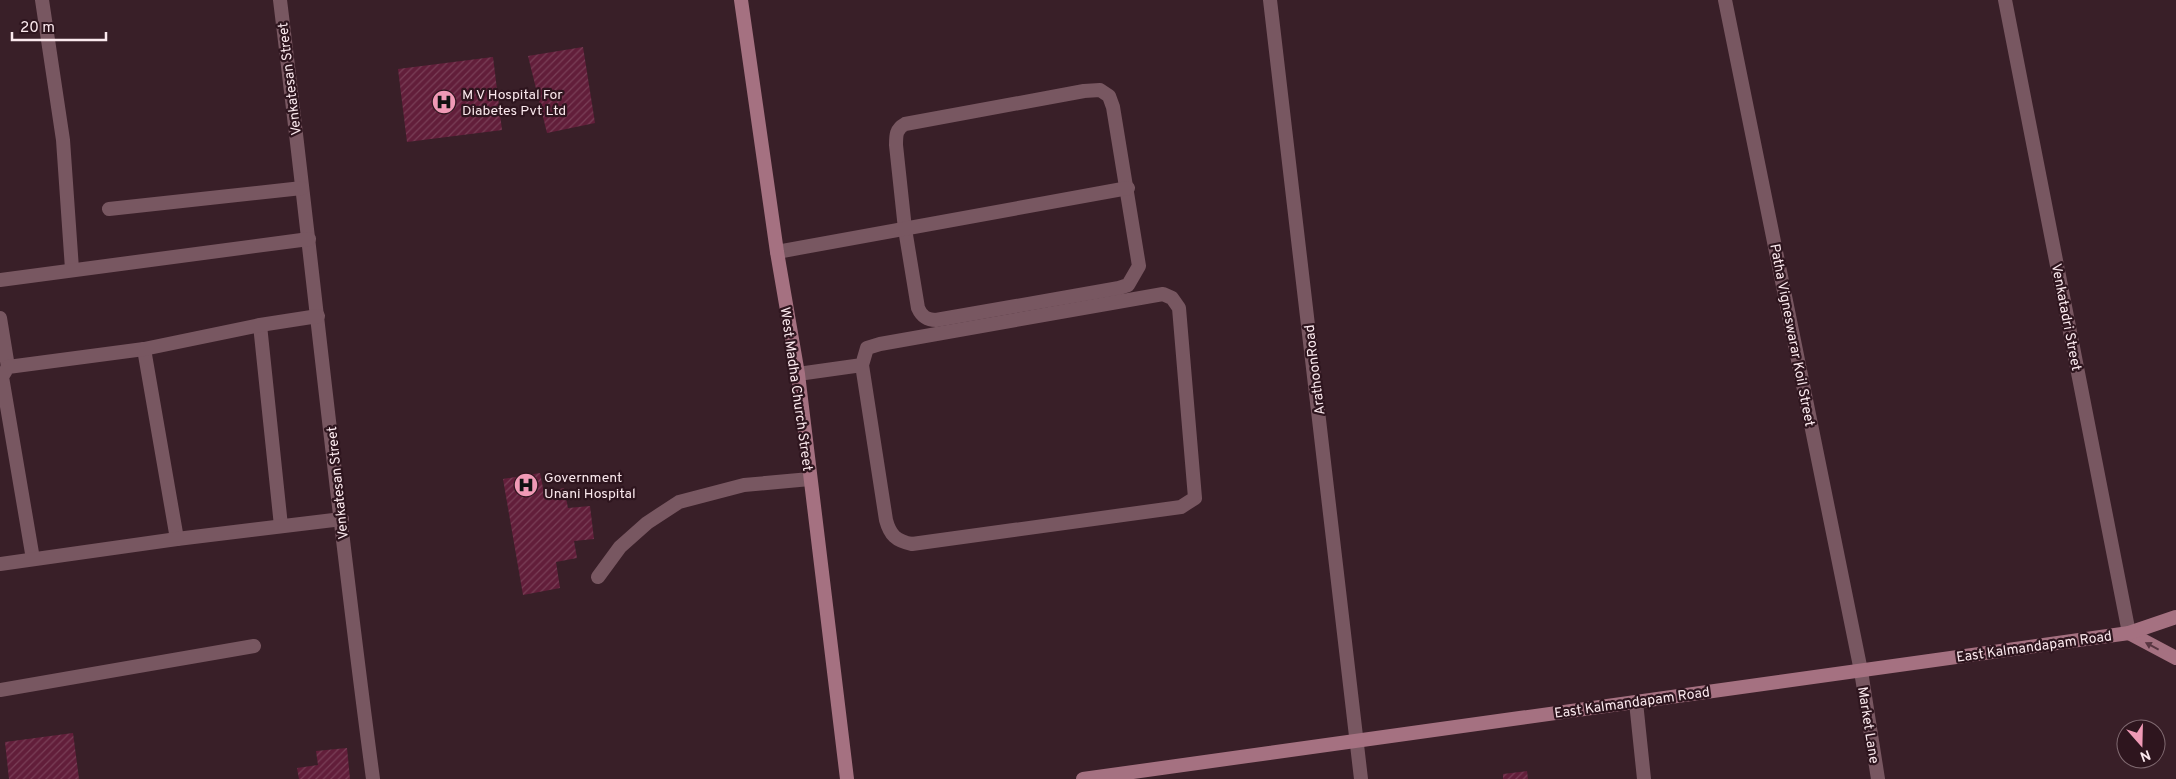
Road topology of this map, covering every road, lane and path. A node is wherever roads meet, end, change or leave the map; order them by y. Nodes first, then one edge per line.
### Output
1 (42, 0) edge
2 (280, 0) edge
3 (741, 0) edge
4 (1270, 0) edge
5 (1725, 0) edge
6 (2005, 0) edge
7 (302, 188) junction
8 (1128, 188) junction
9 (109, 209) dead end
10 (905, 229) junction
11 (309, 239) junction
12 (777, 252) junction
13 (72, 269) junction
14 (0, 280) edge
15 (318, 316) junction
16 (0, 318) edge
17 (260, 325) junction
18 (144, 349) junction
19 (862, 366) junction
20 (8, 367) junction
21 (798, 374) junction
22 (810, 479) junction
23 (342, 519) junction
24 (281, 526) junction
25 (177, 539) junction
26 (33, 559) junction
27 (0, 564) edge
28 (598, 577) dead end
29 (2176, 617) edge
30 (2128, 633) junction
31 (254, 646) dead end
32 (2176, 658) edge
33 (1861, 671) junction
34 (0, 690) edge
35 (1636, 702) junction
36 (1357, 741) junction
37 (1148, 774) edge
38 (373, 779) edge
39 (847, 779) edge
40 (1083, 779) edge
41 (1362, 779) edge
42 (1644, 779) edge
43 (1878, 779) edge

1 - 13 street
2 - 7 street, Venkatesan Street
3 - 12 main road, West Madha Church Street
4 - 36 street, ArathoonRoad
5 - 33 street, Patha Vigneswarar Koil Street
6 - 30 street, Venkatadri Street
7 - 9 street
7 - 11 street, Venkatesan Street
8 - 10 street
8 - 10 street
8 - 10 street
10 - 12 street
11 - 13 street
11 - 15 street, Venkatesan Street
12 - 21 main road, West Madha Church Street
13 - 14 street
15 - 17 street
15 - 23 street, Venkatesan Street
16 - 20 street
17 - 18 street
17 - 24 street
18 - 20 street
18 - 25 street
19 - 19 street
19 - 21 street
20 - 26 street
21 - 22 main road, West Madha Church Street
22 - 28 street
22 - 39 main road, West Madha Church Street
23 - 24 street
23 - 38 street, Venkatesan Street
24 - 25 street
25 - 26 street
26 - 27 street
29 - 30 main road
32 -> 30 main road, East Kalmandapam Road
30 - 33 main road, East Kalmandapam Road
31 - 34 street
33 - 35 main road, East Kalmandapam Road
33 - 43 street, Market Lane
35 - 36 main road, East Kalmandapam Road
35 - 42 street
36 - 37 main road, East Kalmandapam Road
36 - 41 street, ArathoonRoad
37 - 40 main road, East Kalmandapam Road

